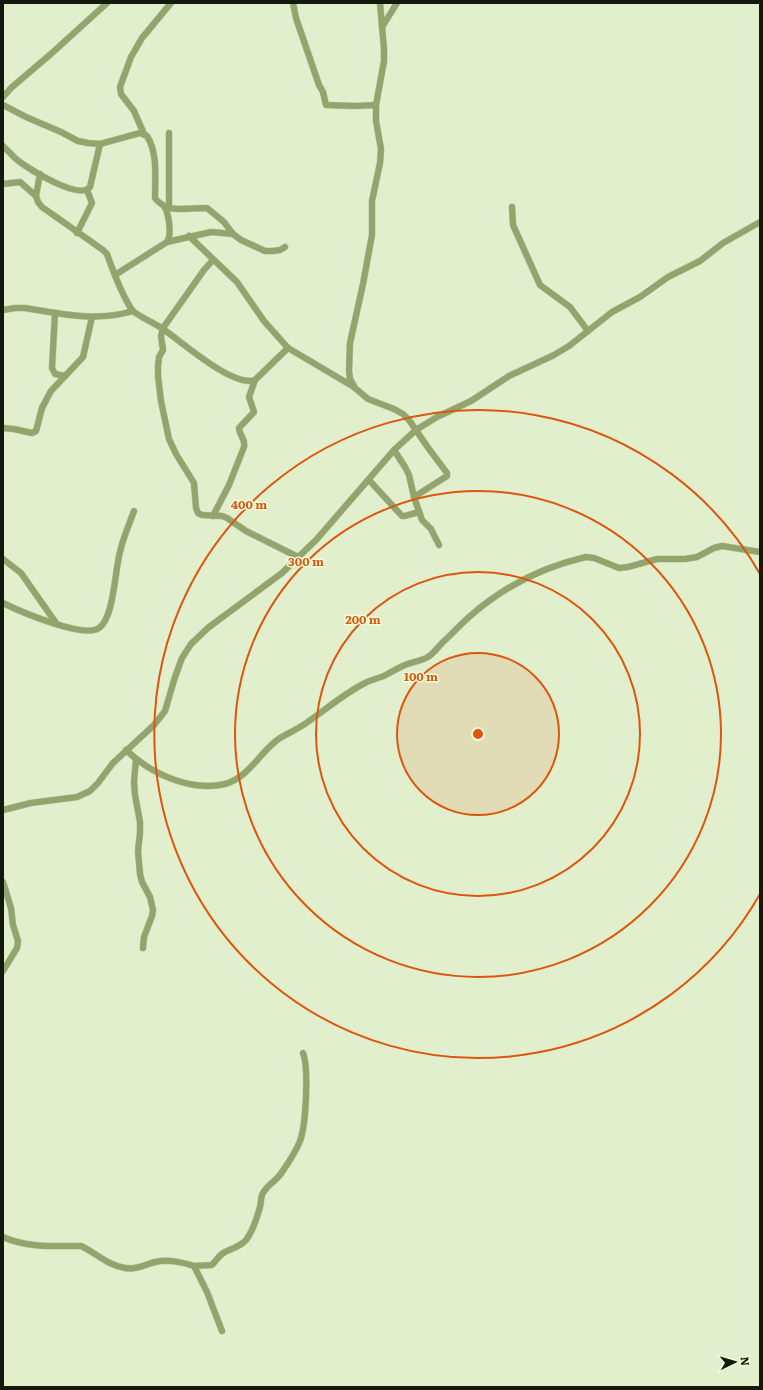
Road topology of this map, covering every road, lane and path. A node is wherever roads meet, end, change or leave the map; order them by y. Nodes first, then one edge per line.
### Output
1 (107, 3) edge
2 (171, 3) edge
3 (293, 3) edge
4 (380, 3) edge
5 (397, 3) edge
6 (382, 27) junction
7 (3, 97) edge
8 (3, 105) edge
9 (376, 105) junction
10 (169, 132) dead end
11 (144, 134) junction
12 (100, 144) junction
13 (3, 146) edge
14 (40, 174) junction
15 (3, 184) edge
16 (87, 190) junction
17 (36, 196) junction
18 (512, 207) dead end
19 (167, 208) junction
20 (760, 222) edge
21 (77, 233) junction
22 (233, 234) junction
23 (190, 236) junction
24 (167, 242) junction
25 (285, 247) dead end
26 (213, 260) junction
27 (115, 275) junction
28 (3, 310) edge
29 (132, 311) junction
30 (55, 313) junction
31 (92, 317) junction
32 (163, 328) junction
33 (588, 331) junction
34 (288, 348) junction
35 (65, 376) junction
36 (255, 380) junction
37 (356, 388) junction
38 (3, 428) edge
39 (416, 430) junction
40 (394, 450) junction
41 (369, 480) junction
42 (414, 497) junction
43 (134, 511) dead end
44 (419, 512) junction
45 (213, 516) junction
46 (439, 545) dead end
47 (760, 552) edge
48 (298, 557) junction
49 (3, 559) edge
50 (3, 603) edge
51 (56, 623) junction
52 (126, 750) junction
53 (136, 759) junction
54 (3, 810) edge
55 (3, 882) edge
56 (143, 948) dead end
57 (3, 971) edge
58 (303, 1053) dead end
59 (3, 1237) edge
60 (194, 1266) junction
61 (222, 1331) dead end

1 - 7 street
2 - 11 street
3 - 9 street
4 - 6 street
5 - 6 street
6 - 9 street
8 - 12 street
9 - 37 street
10 - 19 street
11 - 12 street
11 - 19 street
12 - 16 street
13 - 14 street
14 - 16 street
14 - 17 street
15 - 17 street
16 - 21 street
17 - 21 street
18 - 33 street
19 - 22 street
19 - 24 street
20 - 33 street
21 - 27 street
22 - 23 street
22 - 25 street
23 - 24 street
23 - 26 street
24 - 27 street
26 - 32 street
26 - 34 street
27 - 29 street
28 - 30 street
29 - 31 street
29 - 32 street
30 - 31 street
30 - 35 street
31 - 35 street
32 - 36 street
32 - 45 street
33 - 39 street
34 - 36 street
34 - 37 street
35 - 38 street
36 - 45 street
37 - 39 street
39 - 40 street
39 - 42 street
40 - 41 street
40 - 42 street
41 - 44 street
41 - 48 street
42 - 44 street
43 - 51 street
44 - 46 street
45 - 48 street
47 - 53 street
48 - 52 street
49 - 51 street
50 - 51 street
52 - 53 street
52 - 54 street
53 - 56 street
55 - 57 street
58 - 60 street
59 - 60 street
60 - 61 street

